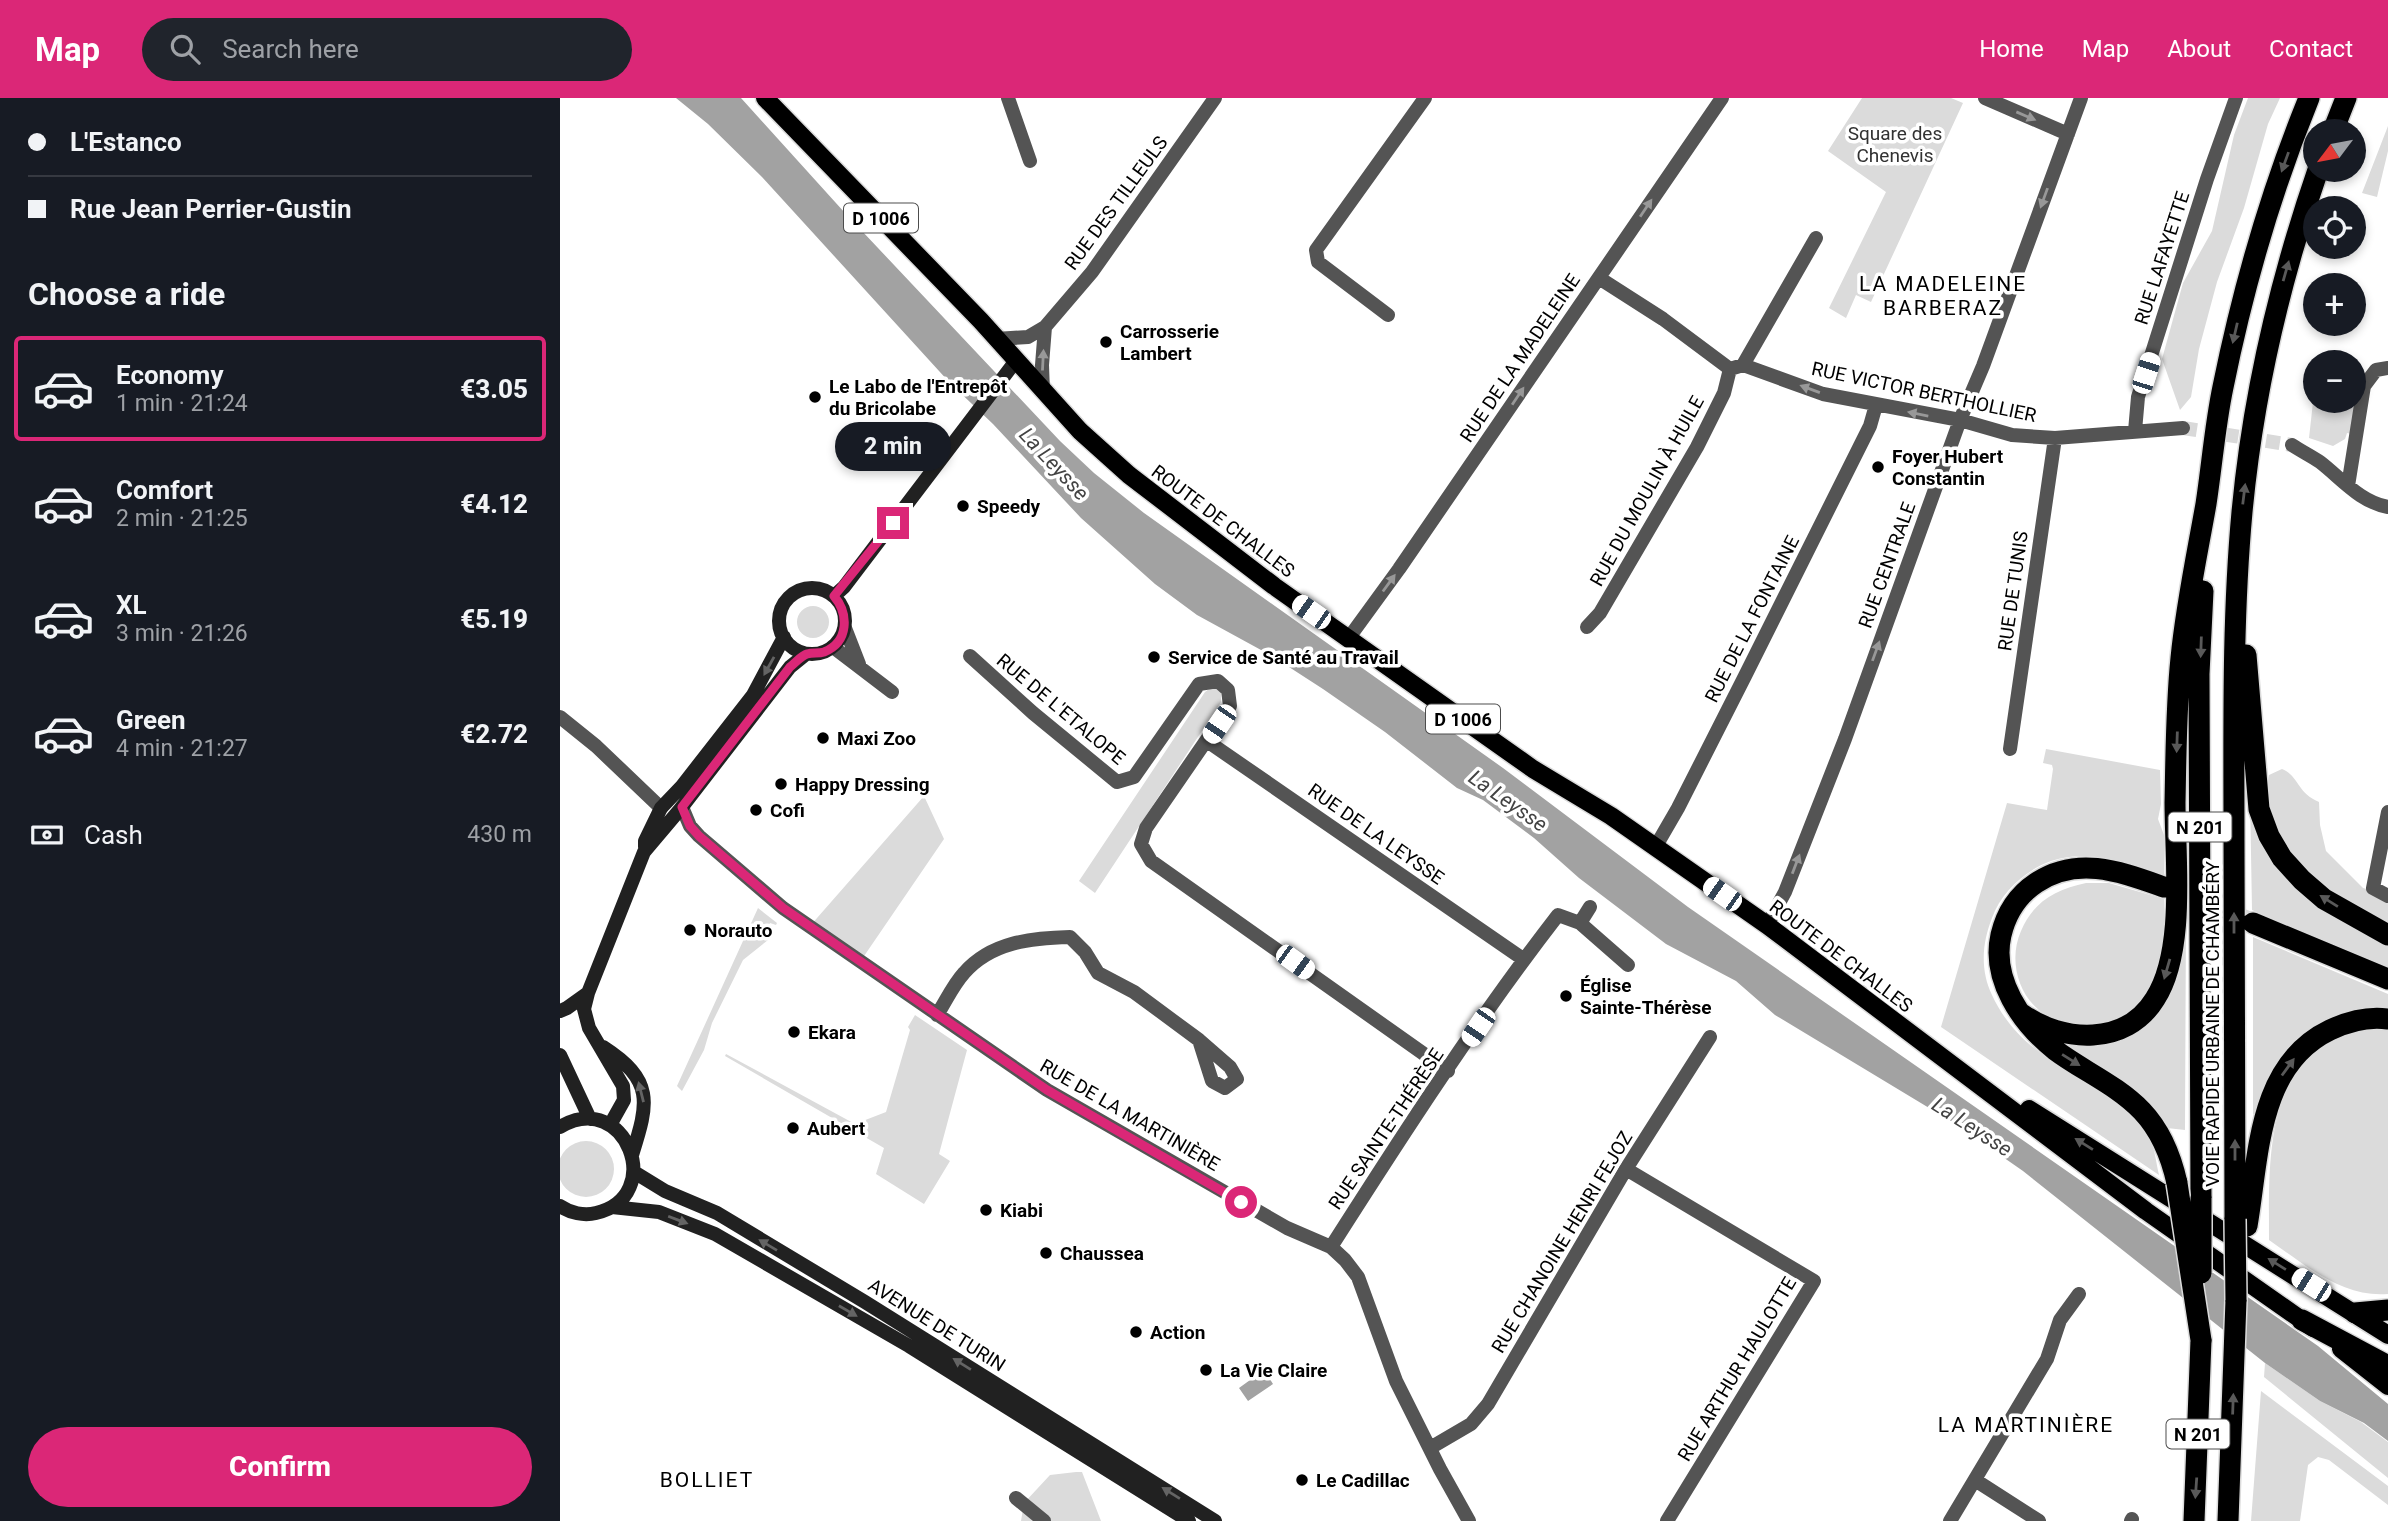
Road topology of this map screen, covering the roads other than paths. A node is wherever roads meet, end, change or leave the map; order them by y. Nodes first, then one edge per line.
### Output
1 (765, 98) edge
2 (1009, 98) edge
3 (1215, 98) edge
4 (1425, 98) edge
5 (1721, 98) edge
6 (1985, 98) edge
7 (2081, 98) edge
8 (2236, 98) edge
9 (2309, 98) edge
10 (2346, 98) edge
11 (2338, 119) edge
12 (2068, 134) junction
13 (1030, 162) dead end
14 (2314, 182) edge
15 (1816, 238) dead end
16 (1599, 278) junction
17 (1388, 314) dead end
18 (1045, 327) junction
19 (996, 338) junction
20 (1015, 362) junction
21 (1736, 367) junction
22 (2388, 368) edge
23 (1043, 393) junction
24 (1876, 405) junction
25 (1959, 421) junction
26 (2183, 428) tunnel mouth
27 (2135, 431) junction
28 (2055, 438) junction
29 (2292, 445) tunnel mouth
30 (2213, 456) junction
31 (2348, 485) junction
32 (2388, 507) edge
33 (2238, 562) junction
34 (834, 596) junction
35 (1587, 627) dead end
36 (845, 628) junction
37 (784, 637) junction
38 (1348, 639) junction
39 (833, 647) junction
40 (806, 654) junction
41 (970, 656) dead end
42 (859, 664) junction
43 (892, 692) dead end
44 (560, 717) edge
45 (1207, 741) junction
46 (2010, 749) dead end
47 (682, 786) junction
48 (682, 807) junction
49 (661, 808) junction
50 (2388, 811) edge
51 (1656, 846) junction
52 (644, 852) junction
53 (2164, 887) tunnel mouth
54 (2388, 896) edge
55 (1590, 907) dead end
56 (1580, 923) junction
57 (2253, 923) tunnel mouth
58 (1767, 925) junction
59 (2388, 934) edge
60 (1523, 959) junction
61 (1628, 965) dead end
62 (2388, 979) edge
63 (588, 993) junction
64 (560, 1011) edge
65 (2022, 1014) junction
66 (937, 1015) junction
67 (2388, 1019) edge
68 (1710, 1037) dead end
69 (1199, 1040) dead end
70 (599, 1044) junction
71 (1928, 1046) junction
72 (560, 1055) edge
73 (1448, 1071) junction
74 (590, 1119) junction
75 (610, 1125) junction
76 (560, 1127) edge
77 (632, 1155) junction
78 (1626, 1169) junction
79 (634, 1172) junction
80 (560, 1206) edge
81 (612, 1207) junction
82 (579, 1214) junction
83 (560, 1216) edge
84 (2241, 1222) junction
85 (1331, 1247) junction
86 (2079, 1294) dead end
87 (2388, 1310) edge
88 (2356, 1313) junction
89 (2302, 1320) junction
90 (2388, 1335) edge
91 (2201, 1343) junction
92 (2388, 1366) edge
93 (2388, 1386) edge
94 (1030, 1422) junction
95 (1081, 1436) junction
96 (1430, 1447) junction
97 (1975, 1480) junction
98 (1016, 1498) dead end
99 (1044, 1521) edge
100 (1189, 1521) edge
101 (1215, 1521) edge
102 (1469, 1521) edge
103 (1667, 1521) edge
104 (1950, 1521) edge
105 (2039, 1521) edge
106 (2194, 1521) edge
107 (2228, 1521) edge

1 - 19 main road, ROUTE DE CHALLES / D 1006
2 - 13 street
3 - 18 street, RUE DES TILLEULS
4 - 17 street
16 -> 5 street, RUE DE LA MADELEINE
6 -> 12 street
7 - 12 street, RUE CENTRALE
8 - 27 street, RUE LAFAYETTE
9 -> 30 highway, N 201
10 - 11 highway
12 -> 25 street, RUE CENTRALE
33 -> 14 highway, VOIE RAPIDE URBAINE DE CHAMBÉRY / N 201
15 - 21 street
16 - 21 street, RUE VICTOR BERTHOLLIER
38 -> 16 street, RUE DE LA MADELEINE
18 - 19 street
23 -> 18 street
19 - 20 main road, ROUTE DE CHALLES / D 1006
20 - 23 main road, ROUTE DE CHALLES / D 1006
20 - 34 main road
24 -> 21 street, RUE VICTOR BERTHOLLIER
21 - 35 street, RUE DU MOULIN À HUILE
22 - 31 street
23 - 38 main road, ROUTE DE CHALLES / D 1006
25 -> 24 street, RUE VICTOR BERTHOLLIER
24 - 51 street, RUE DE LA FONTAINE
25 - 28 street, RUE VICTOR BERTHOLLIER
58 -> 25 street, RUE CENTRALE
26 - 27 street, RUE VICTOR BERTHOLLIER
27 - 28 street, RUE VICTOR BERTHOLLIER
28 - 46 street, RUE DE TUNIS
29 - 31 street
30 -> 65 highway
30 -> 91 highway, N 201, bridge
31 - 32 street
59 -> 33 highway
84 -> 33 highway, VOIE RAPIDE URBAINE DE CHAMBÉRY / N 201
34 - 36 main road
34 - 37 main road
36 - 39 main road
36 - 42 street
37 - 40 main road
37 -> 47 main road
38 - 51 main road, ROUTE DE CHALLES / D 1006
39 - 40 main road
39 - 42 street
40 - 48 main road
41 - 45 street, RUE DE L'ETALOPE
42 - 43 street
44 - 49 street
45 - 60 street, RUE DE LA LEYSSE
45 - 73 street, RUE DE L'ETALOPE
47 - 48 main road
47 - 49 main road
48 - 52 main road
48 - 66 street, RUE DE LA MARTINIÈRE
49 - 52 main road
50 - 54 street
51 - 58 main road, ROUTE DE CHALLES / D 1006
52 - 63 main road
53 - 65 highway
55 - 56 street
56 - 60 street, RUE SAINTE-THÉRÈSE
56 - 61 street
57 - 62 highway
58 - 71 main road, ROUTE DE CHALLES / D 1006
60 - 73 street, RUE SAINTE-THÉRÈSE
63 - 64 main road
63 - 70 main road
65 -> 91 highway, bridge
66 - 69 street
66 - 85 street, RUE DE LA MARTINIÈRE
84 -> 67 highway
68 - 78 street, RUE CHANOINE HENRI FEJOZ
70 - 75 main road
77 -> 70 main road
88 -> 71 main road, ROUTE DE CHALLES
71 - 89 main road, ROUTE DE CHALLES
72 - 74 main road
73 - 85 street, RUE SAINTE-THÉRÈSE
74 - 75 main road
74 - 76 main road
75 - 77 main road
77 - 79 main road
78 - 96 street, RUE CHANOINE HENRI FEJOZ
78 - 103 street, RUE ARTHUR HAULOTTE
79 - 81 main road
95 -> 79 main road, AVENUE DE TURIN
80 - 82 main road
81 - 82 main road, AVENUE DE TURIN
81 -> 94 main road, AVENUE DE TURIN
82 - 83 main road
107 -> 84 highway, N 201, bridge
85 - 96 street, RUE DE LA MARTINIÈRE
86 - 97 street
87 - 88 highway
88 - 90 main road, ROUTE DE CHALLES
89 - 92 highway
89 - 93 main road, ROUTE DE CHALLES
91 -> 106 highway, N 201
94 - 95 main road
94 - 100 main road, AVENUE DE TURIN
101 -> 95 main road, AVENUE DE TURIN
96 - 102 street, RUE DE LA MARTINIÈRE
97 - 104 street
97 - 105 street
98 - 99 street

